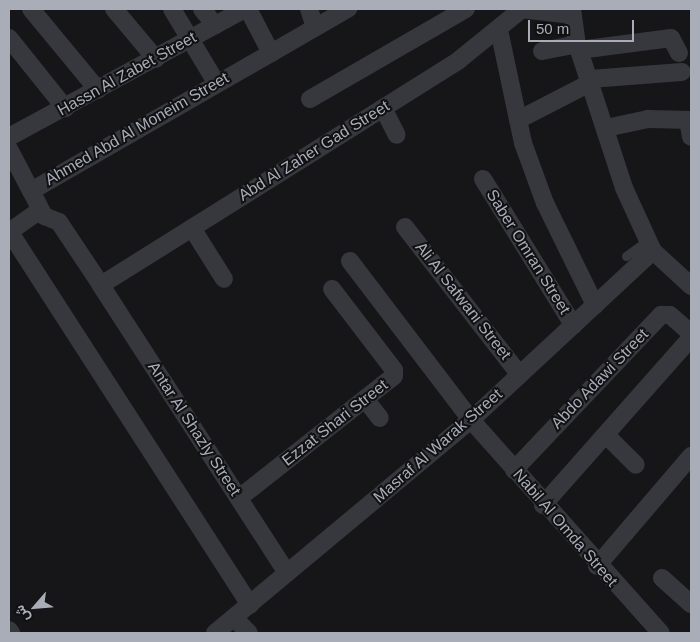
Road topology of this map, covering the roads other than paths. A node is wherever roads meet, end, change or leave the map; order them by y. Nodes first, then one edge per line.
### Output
1 (31, 9) edge
2 (114, 9) edge
3 (172, 9) edge
4 (202, 9) edge
5 (247, 9) edge
6 (308, 9) edge
7 (348, 9) edge
8 (466, 9) edge
9 (522, 9) edge
10 (572, 12) edge
11 (215, 25) junction
12 (315, 27) junction
13 (499, 30) junction
14 (9, 38) edge
15 (191, 39) junction
16 (578, 47) junction
17 (542, 51) dead end
18 (270, 53) junction
19 (679, 53) dead end
20 (156, 59) junction
21 (682, 72) dead end
22 (591, 80) junction
23 (217, 84) junction
24 (98, 90) junction
25 (310, 99) dead end
26 (65, 108) junction
27 (383, 108) junction
28 (518, 120) junction
29 (689, 120) edge
30 (606, 128) junction
31 (397, 135) dead end
32 (9, 137) edge
33 (691, 137) edge
34 (9, 149) edge
35 (483, 179) dead end
36 (31, 191) junction
37 (40, 210) junction
38 (405, 227) dead end
39 (192, 228) junction
40 (9, 232) edge
41 (651, 245) junction
42 (626, 256) dead end
43 (350, 261) dead end
44 (224, 279) dead end
45 (101, 285) junction
46 (691, 286) edge
47 (332, 289) dead end
48 (595, 305) junction
49 (573, 326) junction
50 (691, 333) edge
51 (691, 338) edge
52 (520, 375) junction
53 (365, 399) junction
54 (380, 418) dead end
55 (471, 420) junction
56 (606, 434) junction
57 (691, 456) edge
58 (636, 465) dead end
59 (514, 470) junction
60 (239, 498) junction
61 (543, 505) junction
62 (597, 566) junction
63 (287, 573) junction
64 (662, 578) dead end
65 (691, 604) edge
66 (250, 605) junction
67 (234, 618) junction
68 (9, 630) edge
69 (11, 633) edge
70 (215, 633) edge
71 (249, 633) edge
72 (661, 633) edge

1 - 24 street
2 - 20 street
3 - 15 street
4 - 11 street
5 - 11 street, Hassn Al Zabet Street
5 - 18 street
6 - 12 street
7 - 12 street, Ahmed Abd Al Moneim Street
8 - 25 street
9 - 10 street
9 - 13 street, Abd Al Zaher Gad Street
10 - 16 street
11 - 15 street, Hassn Al Zabet Street
12 - 18 street, Ahmed Abd Al Moneim Street
13 - 27 street, Abd Al Zaher Gad Street
13 - 28 street
14 - 26 street
15 - 20 street, Hassn Al Zabet Street
15 - 23 street
16 - 17 street
16 - 19 street
16 - 22 street
18 - 23 street, Ahmed Abd Al Moneim Street
20 - 24 street, Hassn Al Zabet Street
21 - 22 street
22 - 28 street
22 - 30 street
23 - 36 street, Ahmed Abd Al Moneim Street
24 - 26 street, Hassn Al Zabet Street
26 - 32 street, Hassn Al Zabet Street
27 - 31 street
27 - 39 street, Abd Al Zaher Gad Street
28 - 48 street
29 - 30 street
29 - 33 street
30 - 41 street
34 - 36 street
35 - 49 street, Saber Omran Street
36 - 37 street, Ahmed Abd Al Moneim Street
37 - 40 street
37 - 45 street, Ahmed Abd Al Moneim Street
38 - 52 street, Ali Al Safwani Street
39 - 44 street
39 - 45 street, Abd Al Zaher Gad Street
40 - 66 street
41 - 42 lane
41 - 46 street
41 - 48 street, Masraf Al Warak Street
43 - 55 street, Nabil Al Omda Street
45 - 60 street, Antar Al Shazly Street
47 - 53 street, Ezzat Shari Street
48 - 49 street, Masraf Al Warak Street
49 - 52 street, Masraf Al Warak Street
50 - 59 street, Abdo Adawi Street
51 - 56 street
52 - 55 street, Masraf Al Warak Street
53 - 54 street
53 - 60 street, Ezzat Shari Street
55 - 59 street, Nabil Al Omda Street
55 - 63 street, Masraf Al Warak Street
56 - 58 street
56 - 61 street
57 - 62 street
59 - 61 street, Nabil Al Omda Street
60 - 63 street, Antar Al Shazly Street
61 - 62 street, Nabil Al Omda Street
62 - 72 street, Nabil Al Omda Street
63 - 66 street, Masraf Al Warak Street
64 - 65 street
66 - 67 street, Masraf Al Warak Street
67 - 70 street, Masraf Al Warak Street
67 - 71 street
68 - 69 street

